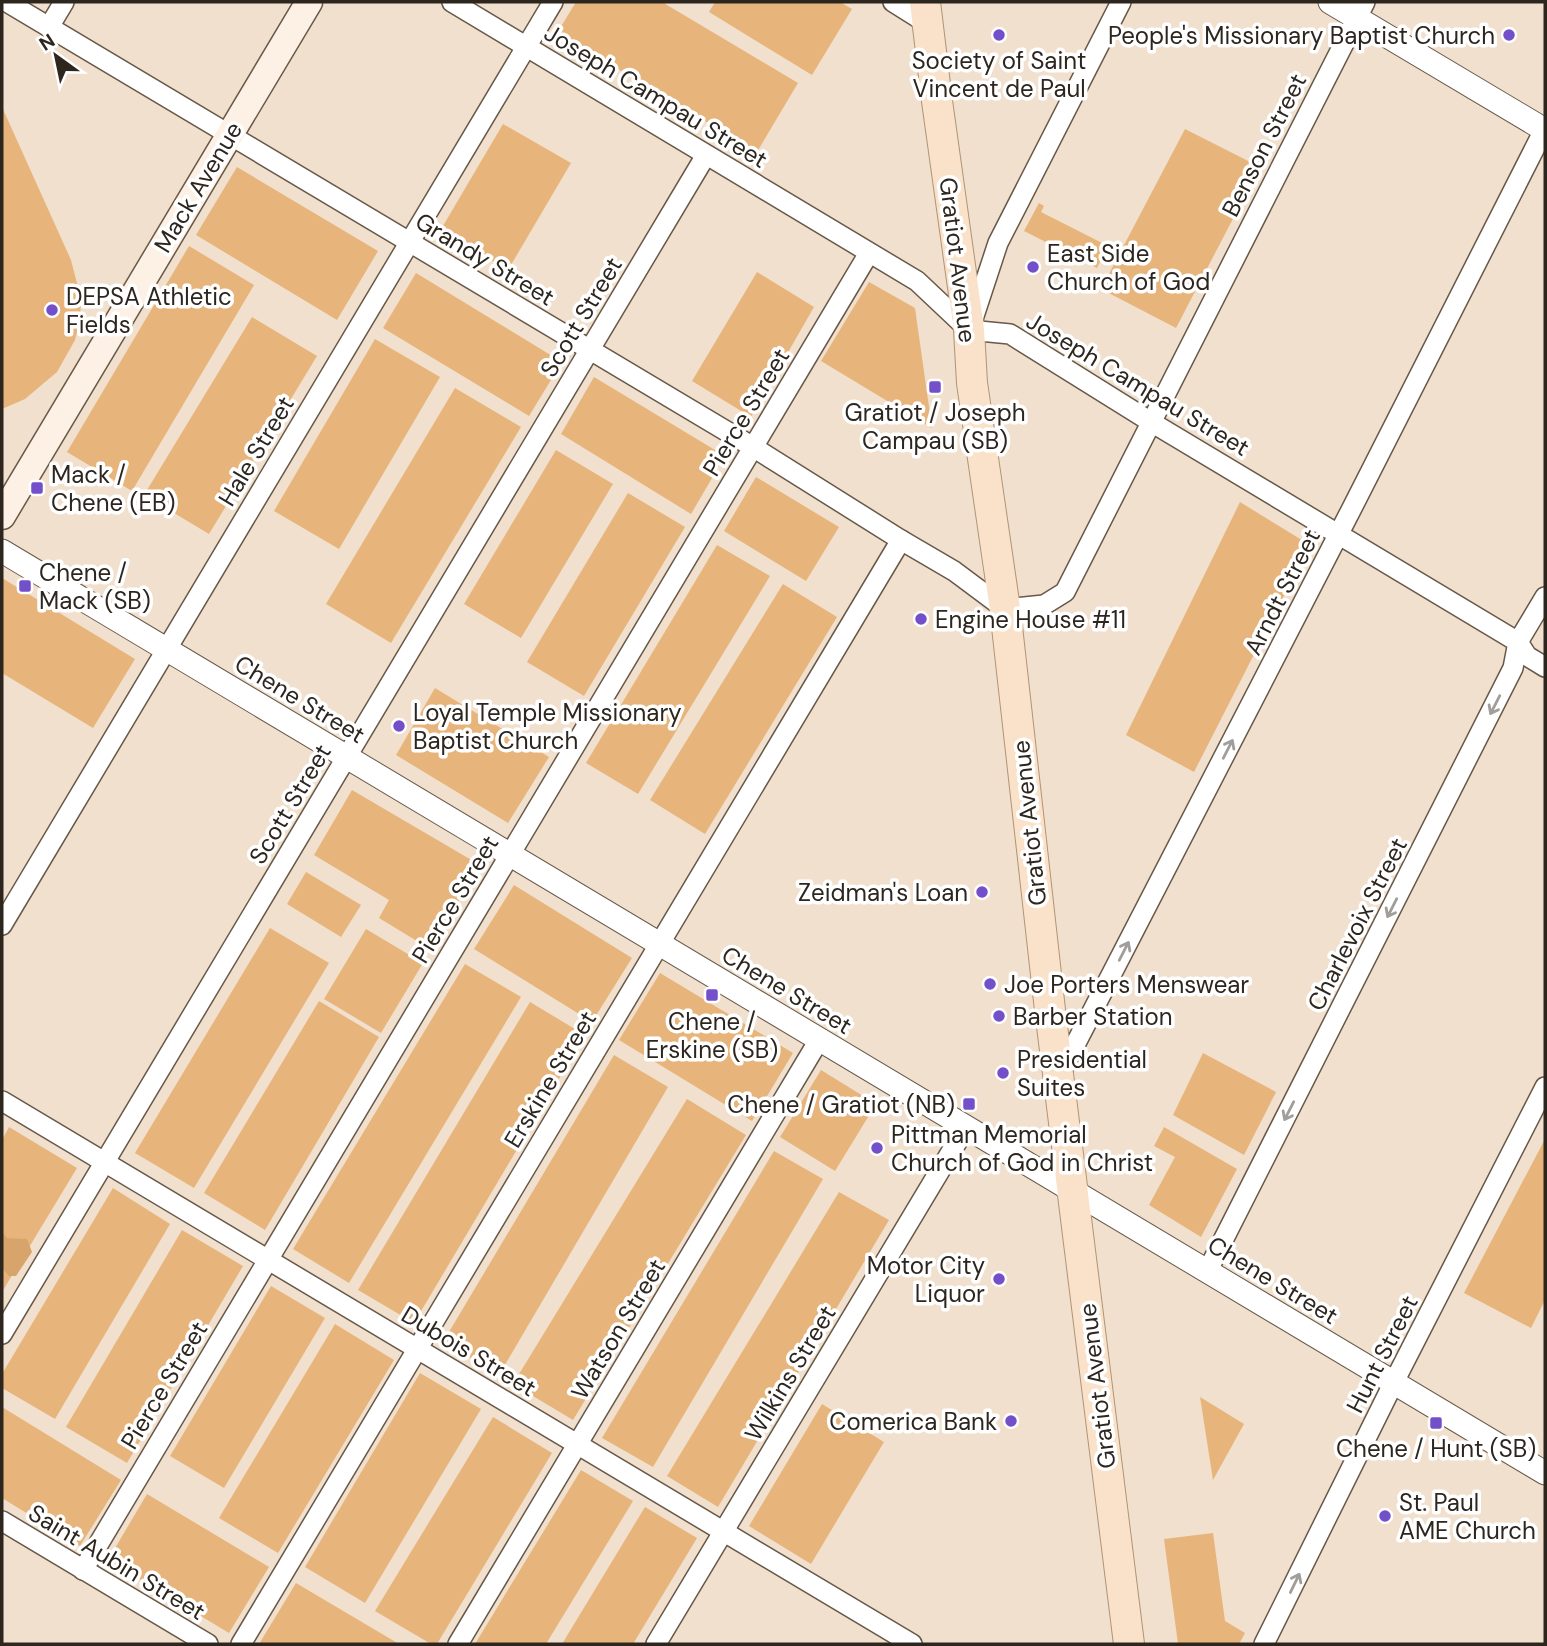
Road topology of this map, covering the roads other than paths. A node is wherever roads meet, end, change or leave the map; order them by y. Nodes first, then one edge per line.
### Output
1 (7, 2) edge
2 (64, 2) edge
3 (309, 2) edge
4 (452, 2) edge
5 (553, 2) edge
6 (893, 2) edge
7 (1121, 2) edge
8 (1330, 2) edge
9 (1361, 10) edge
10 (927, 13) edge
11 (49, 27) junction
12 (527, 46) junction
13 (1545, 129) edge
14 (229, 135) junction
15 (706, 155) junction
16 (409, 242) junction
17 (869, 253) junction
18 (969, 330) junction
19 (590, 350) junction
20 (1152, 422) junction
21 (753, 447) junction
22 (2, 516) edge
23 (1339, 534) junction
24 (901, 540) junction
25 (2, 551) edge
26 (1545, 597) edge
27 (1005, 609) junction
28 (1518, 642) junction
29 (166, 649) junction
30 (1545, 667) edge
31 (346, 757) junction
32 (510, 855) junction
33 (2, 925) edge
34 (659, 944) junction
35 (819, 1040) junction
36 (1058, 1077) junction
37 (1545, 1087) edge
38 (2, 1101) edge
39 (966, 1127) junction
40 (105, 1162) junction
41 (1073, 1191) junction
42 (268, 1259) junction
43 (1208, 1272) junction
44 (2, 1334) edge
45 (418, 1349) junction
46 (1394, 1382) junction
47 (577, 1445) junction
48 (1545, 1472) edge
49 (2, 1521) edge
50 (724, 1532) junction
51 (83, 1570) junction
52 (887, 1638) edge
53 (208, 1644) edge
54 (241, 1644) edge
55 (458, 1644) edge
56 (656, 1644) edge
57 (912, 1644) edge
58 (1129, 1644) edge
59 (1265, 1644) edge

1 - 11 street, Grandy Street
2 - 11 street
3 - 14 main road, Mack Avenue
4 - 12 street, Joseph Campau Street
5 - 12 street, Hale Street
6 - 10 street
7 - 18 street
8 - 9 street
9 - 13 street
9 - 20 street, Benson Street
10 - 18 main road, Gratiot Avenue
11 - 14 street, Grandy Street
12 - 15 street, Joseph Campau Street
12 - 16 street, Hale Street
13 - 23 street, Arndt Street
14 - 16 street, Grandy Street
14 - 22 main road, Mack Avenue
15 - 17 street, Joseph Campau Street
15 - 19 street, Scott Street
16 - 19 street, Grandy Street
16 - 29 street, Hale Street
17 - 18 street, Joseph Campau Street
17 - 21 street, Pierce Street
18 - 20 street, Joseph Campau Street
18 - 27 main road, Gratiot Avenue
19 - 21 street, Grandy Street
19 - 31 street, Scott Street
20 - 23 street, Joseph Campau Street
20 - 27 street, Benson Street
21 - 24 street, Grandy Street
21 - 32 street, Pierce Street
23 - 28 street, Joseph Campau Street
36 -> 23 street, Arndt Street
24 - 27 street, Grandy Street
24 - 34 street, Erskine Street
25 - 29 street, Chene Street
26 - 28 street, Charlevoix Street
27 - 36 main road, Gratiot Avenue
28 - 30 street, Joseph Campau Street
28 -> 43 street, Charlevoix Street
29 - 31 street, Chene Street
29 - 33 street, Hale Street
31 - 32 street, Chene Street
31 - 40 street, Scott Street
32 - 34 street, Chene Street
32 - 42 street, Pierce Street
34 - 35 street, Chene Street
34 - 45 street, Erskine Street
35 - 39 street, Chene Street
35 - 47 street, Watson Street
36 - 41 main road, Gratiot Avenue
37 - 46 street, Hunt Street
38 - 40 street, Dubois Street
39 - 41 street, Chene Street
39 - 50 street, Wilkins Street
40 - 42 street, Dubois Street
40 - 44 street, Scott Street
41 - 43 street, Chene Street
41 - 58 main road, Gratiot Avenue
42 - 45 street, Dubois Street
42 - 51 street, Pierce Street
43 - 46 street, Chene Street
45 - 47 street, Dubois Street
45 - 54 street, Erskine Street
46 - 48 street, Chene Street
59 -> 46 street, Hunt Street
47 - 50 street, Dubois Street
47 - 55 street, Watson Street
49 - 51 street, Saint Aubin Street
50 - 52 street, Dubois Street
50 - 56 street, Wilkins Street
51 - 53 street, Saint Aubin Street
52 - 57 street, Dubois Street

